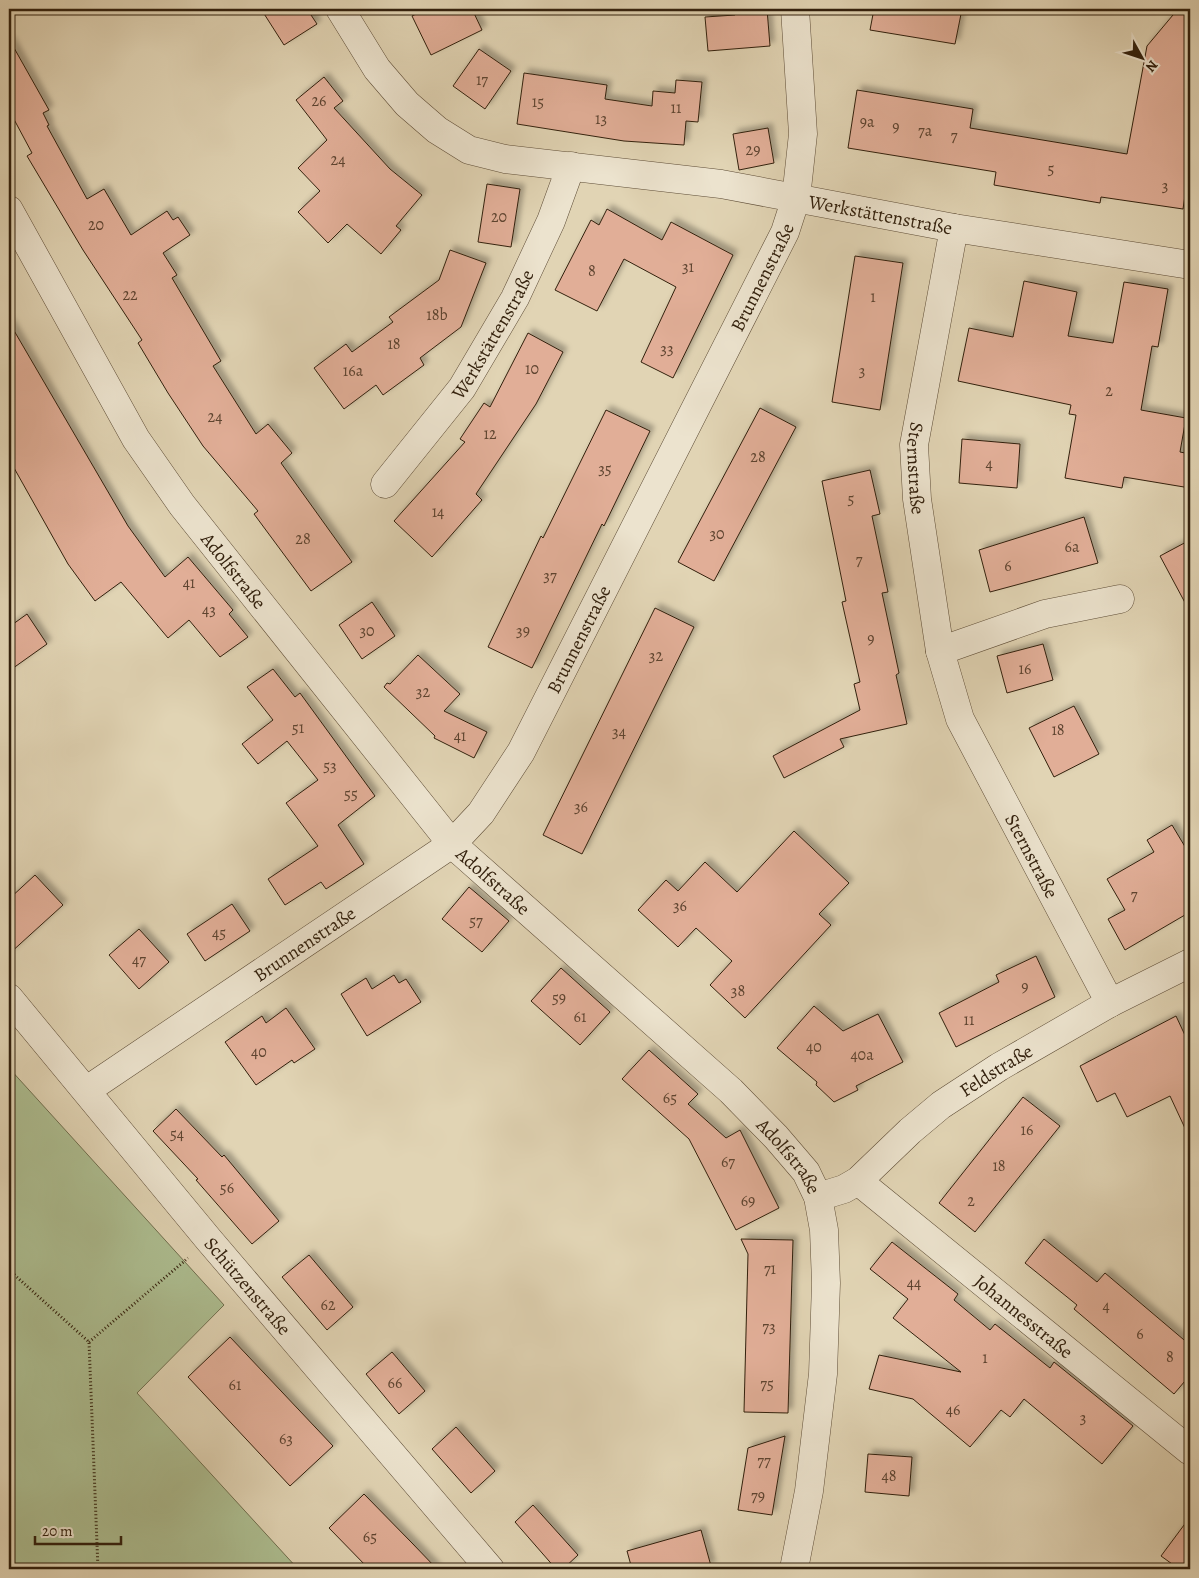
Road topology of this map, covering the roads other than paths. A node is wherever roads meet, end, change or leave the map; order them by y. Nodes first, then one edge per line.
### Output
1 (340, 9) edge
2 (795, 9) edge
3 (571, 166) junction
4 (796, 198) junction
5 (9, 210) edge
6 (954, 228) junction
7 (1190, 265) edge
8 (385, 484) dead end
9 (1120, 599) dead end
10 (940, 651) junction
11 (452, 844) junction
12 (1190, 963) edge
13 (9, 998) edge
14 (1110, 1003) junction
15 (87, 1090) junction
16 (858, 1181) junction
17 (818, 1197) junction
18 (1190, 1450) edge
19 (490, 1569) edge
20 (794, 1569) edge

1 - 3 street, Werkstättenstraße
2 - 4 street, Brunnenstraße
3 - 4 street, Werkstättenstraße
3 - 8 street, Werkstättenstraße
4 - 6 street, Werkstättenstraße
4 - 11 street, Brunnenstraße
5 - 11 street, Adolfstraße
6 - 7 street, Werkstättenstraße
6 - 10 street, Sternstraße
9 - 10 street
10 - 14 street, Sternstraße
11 - 15 street, Brunnenstraße
11 - 17 street, Adolfstraße
12 - 14 street, Feldstraße
13 - 15 street, Schützenstraße
14 - 16 street, Feldstraße
15 - 19 street, Schützenstraße
16 - 17 street, Feldstraße
16 - 18 street, Johannesstraße
17 - 20 street, Adolfstraße

